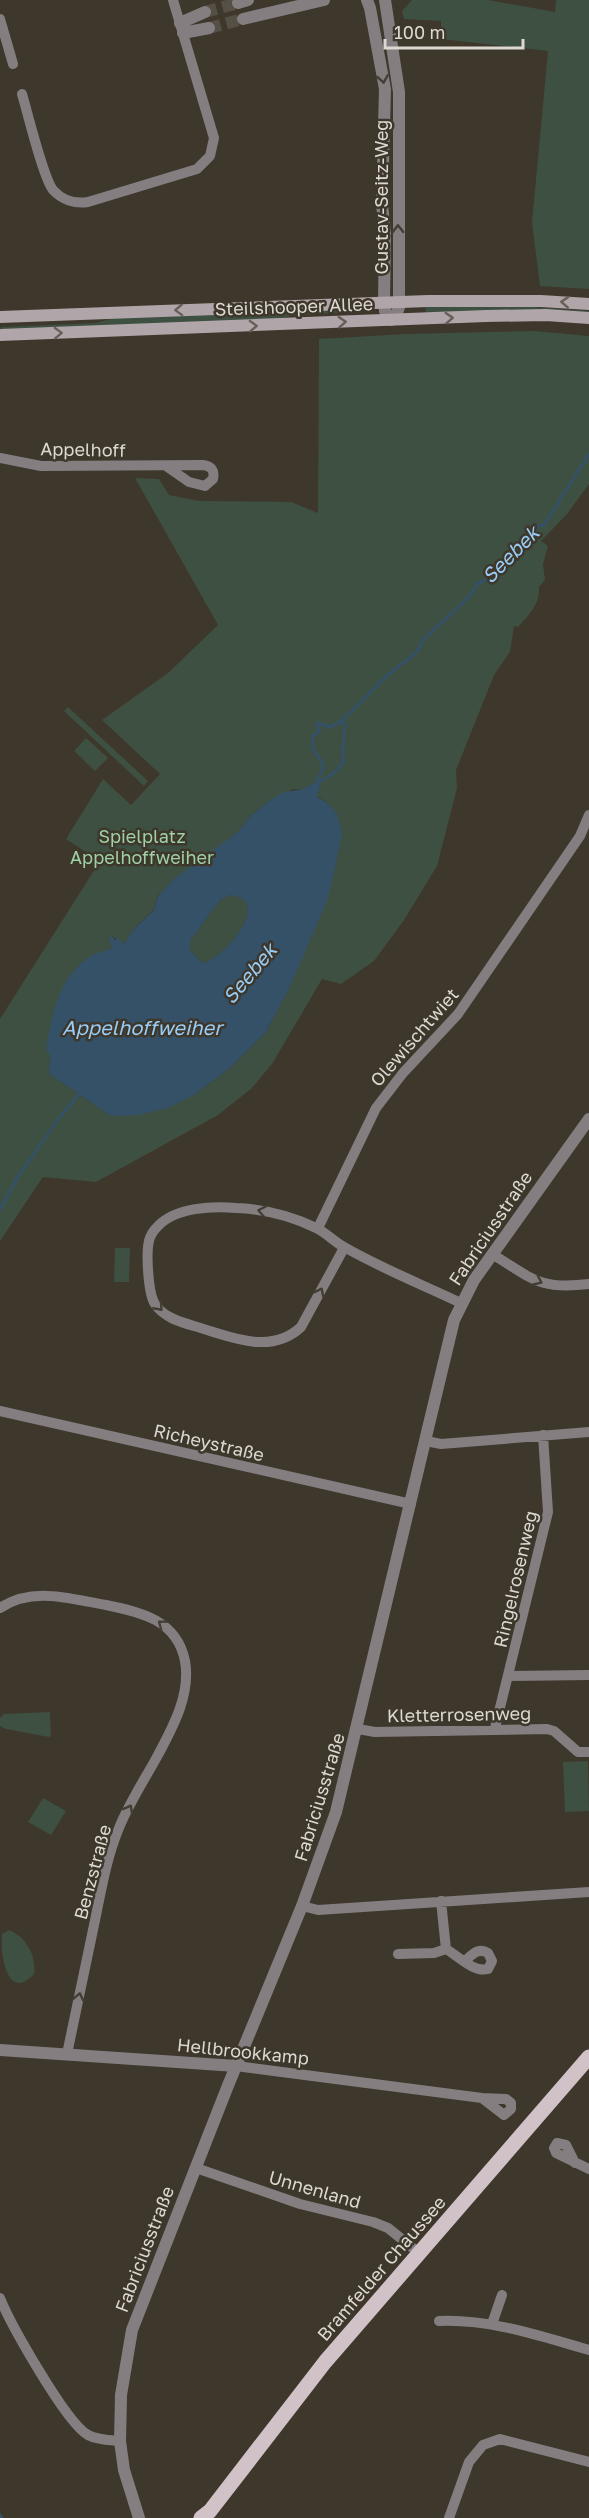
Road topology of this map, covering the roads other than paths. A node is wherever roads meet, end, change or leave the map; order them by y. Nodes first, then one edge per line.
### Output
1 (173, 0) edge
2 (324, 0) edge
3 (366, 0) edge
4 (385, 0) edge
5 (205, 12) tunnel mouth
6 (0, 19) edge
7 (243, 19) tunnel mouth
8 (181, 28) junction
9 (209, 28) tunnel mouth
10 (13, 64) dead end
11 (22, 94) dead end
12 (384, 302) junction
13 (399, 302) junction
14 (589, 304) edge
15 (0, 317) edge
16 (589, 318) edge
17 (390, 320) junction
18 (0, 335) edge
19 (0, 458) edge
20 (166, 466) dead end
21 (589, 815) edge
22 (589, 1119) edge
23 (318, 1228) junction
24 (344, 1248) junction
25 (492, 1254) junction
26 (589, 1284) edge
27 (461, 1303) junction
28 (0, 1411) edge
29 (589, 1432) edge
30 (543, 1436) junction
31 (426, 1441) junction
32 (411, 1504) junction
33 (0, 1608) edge
34 (589, 1675) edge
35 (510, 1676) junction
36 (495, 1728) junction
37 (358, 1729) junction
38 (589, 1752) edge
39 (589, 1892) edge
40 (441, 1901) junction
41 (302, 1906) junction
42 (446, 1949) junction
43 (398, 1954) dead end
44 (465, 1961) dead end
45 (0, 2050) edge
46 (67, 2054) junction
47 (589, 2057) edge
48 (237, 2066) junction
49 (482, 2098) dead end
50 (575, 2163) dead end
51 (196, 2168) junction
52 (589, 2169) edge
53 (420, 2253) junction
54 (502, 2295) dead end
55 (0, 2298) edge
56 (440, 2321) dead end
57 (5, 2323) edge
58 (492, 2324) junction
59 (589, 2350) edge
60 (120, 2441) junction
61 (589, 2462) edge
62 (134, 2500) junction
63 (206, 2516) edge
64 (139, 2518) edge
65 (147, 2518) edge
66 (449, 2518) edge

1 - 8 street
2 - 7 street
3 -> 12 street, Gustav-Seitz-Weg
13 -> 4 street, Gustav-Seitz-Weg
5 - 8 street
6 - 10 street
8 - 9 street
8 - 11 street
12 - 13 main road, Steilshooper Allee
12 -> 15 main road, Steilshooper Allee
12 - 17 street, Gustav-Seitz-Weg
14 -> 13 main road, Steilshooper Allee
13 - 17 street, Gustav-Seitz-Weg
17 -> 16 main road, Steilshooper Allee
18 -> 17 main road, Steilshooper Allee
19 - 20 street, Appelhoff
21 - 23 street, Olewischtwiet
22 - 25 street, Fabriciusstraße
23 - 24 street
23 -> 24 street
24 - 27 street
25 -> 26 street
25 - 27 street, Fabriciusstraße
27 - 31 street, Fabriciusstraße
28 - 32 street, Richeystraße
29 - 30 street
30 - 31 street
30 - 35 street, Ringelrosenweg
31 - 32 street, Fabriciusstraße
32 - 37 street, Fabriciusstraße
46 -> 33 street, Benzstraße
34 - 35 street
35 - 36 street, Ringelrosenweg
36 - 37 street, Kletterrosenweg
36 - 38 street, Kletterrosenweg
37 - 41 street, Fabriciusstraße
39 - 40 street
40 - 41 street
40 - 42 street
41 - 48 street, Fabriciusstraße
42 - 43 street
42 - 44 street
45 - 46 street, Hellbrookkamp
46 - 48 street, Hellbrookkamp
47 - 53 main road, Bramfelder Chaussee
48 - 49 street, Hellbrookkamp
48 - 51 street, Fabriciusstraße
50 - 52 street
51 - 53 street, Unnenland
51 - 60 street, Fabriciusstraße
53 - 63 main road, Bramfelder Chaussee
54 - 58 street
55 - 57 street
56 - 58 street
57 - 60 street
58 - 59 street
60 - 62 street, Fabriciusstraße
61 - 66 street
62 - 64 street, Fabriciusstraße
62 - 65 street, Fabriciusstraße

